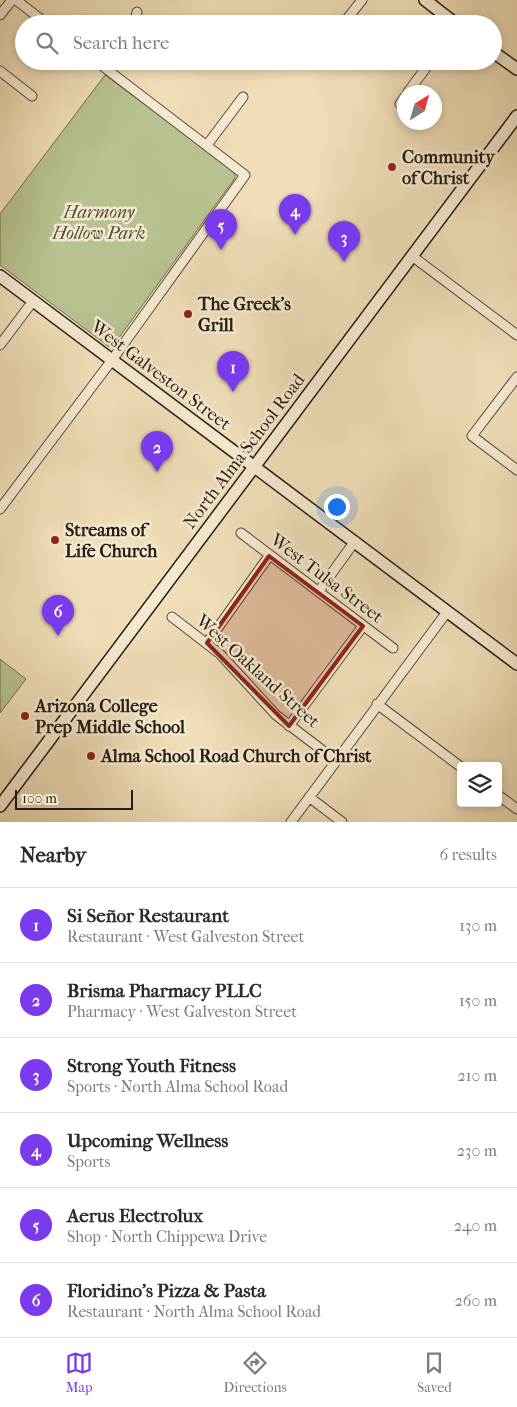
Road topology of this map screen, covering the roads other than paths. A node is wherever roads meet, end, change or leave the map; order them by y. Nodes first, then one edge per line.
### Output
1 (12, 0) edge
2 (16, 0) edge
3 (362, 0) edge
4 (425, 0) edge
5 (136, 12) dead end
6 (35, 15) edge
7 (136, 15) edge
8 (350, 15) edge
9 (444, 15) edge
10 (0, 16) edge
11 (502, 58) edge
12 (517, 69) edge
13 (0, 70) edge
14 (114, 70) edge
15 (425, 70) edge
16 (413, 85) edge
17 (32, 96) dead end
18 (243, 97) dead end
19 (517, 116) edge
20 (207, 145) junction
21 (412, 256) junction
22 (0, 276) edge
23 (33, 301) junction
24 (517, 335) edge
25 (0, 346) edge
26 (112, 360) junction
27 (517, 377) edge
28 (254, 467) junction
29 (517, 470) edge
30 (0, 509) edge
31 (241, 533) dead end
32 (355, 541) junction
33 (269, 556) junction
34 (319, 591) junction
35 (447, 612) junction
36 (172, 617) dead end
37 (363, 626) junction
38 (207, 643) junction
39 (394, 648) dead end
40 (517, 664) edge
41 (377, 704) junction
42 (289, 726) junction
43 (322, 750) dead end
44 (457, 764) edge
45 (309, 797) junction
46 (502, 798) edge
47 (0, 806) edge
48 (517, 809) edge
49 (291, 822) edge
50 (342, 822) edge

1 - 10 street
2 - 6 street
3 - 8 street
4 - 9 main road
5 - 7 street
11 - 12 main road
13 - 17 street
14 - 20 street
15 - 16 street
18 - 20 street
19 - 21 main road, North Alma School Road
20 - 26 street
21 - 24 street
21 - 28 main road, North Alma School Road
22 - 23 main road, West Galveston Street
23 - 25 street
23 - 26 main road, West Galveston Street
26 - 28 main road, West Galveston Street
26 - 30 street
27 - 29 street
28 - 32 main road, West Galveston Street
28 - 47 main road, North Alma School Road
31 - 33 street, West Tulsa Street
32 - 34 street
32 - 35 main road, West Galveston Street
33 - 34 street, West Tulsa Street
33 - 38 street
34 - 37 street, West Tulsa Street
35 - 40 main road, West Galveston Street
35 - 41 street
36 - 38 street, West Oakland Street
37 - 39 street, West Tulsa Street
37 - 42 street
38 - 42 street, West Oakland Street
41 - 44 street
41 - 45 street
42 - 43 street, West Oakland Street
45 - 49 street
45 - 50 street
46 - 48 street

